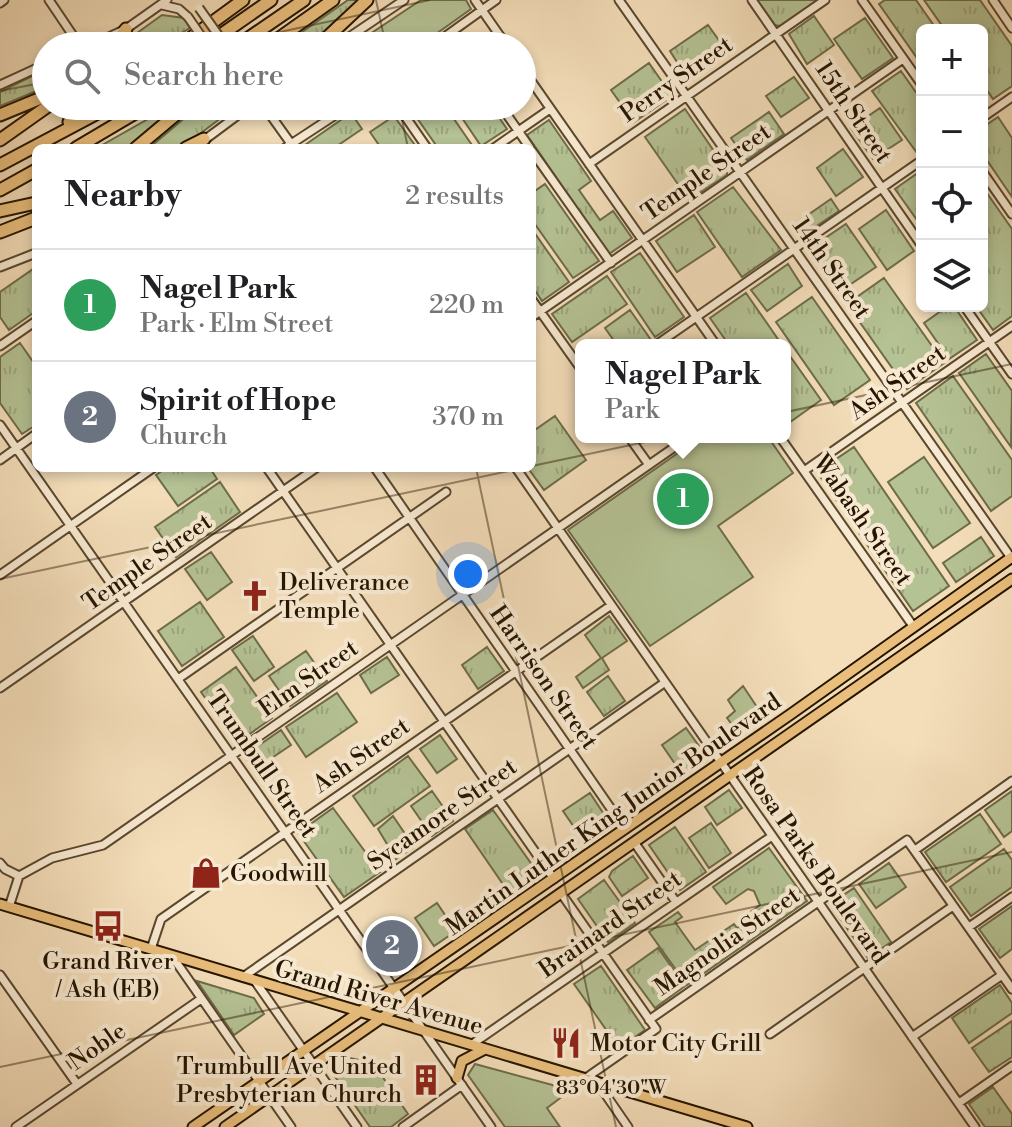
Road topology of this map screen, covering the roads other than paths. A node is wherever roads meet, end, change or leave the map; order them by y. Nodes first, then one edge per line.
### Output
1 (49, 0) edge
2 (167, 0) edge
3 (192, 0) edge
4 (243, 0) edge
5 (271, 0) edge
6 (304, 0) edge
7 (333, 0) edge
8 (367, 0) edge
9 (404, 0) edge
10 (475, 0) edge
11 (496, 0) edge
12 (619, 0) edge
13 (752, 0) edge
14 (825, 0) edge
15 (862, 0) edge
16 (993, 0) edge
17 (159, 5) junction
18 (482, 10) junction
19 (1012, 28) edge
20 (126, 29) junction
21 (71, 32) edge
22 (120, 32) edge
23 (124, 32) edge
24 (197, 32) edge
25 (199, 32) edge
26 (216, 32) edge
27 (226, 32) edge
28 (257, 32) edge
29 (288, 32) edge
30 (333, 32) edge
31 (357, 32) edge
32 (452, 32) edge
33 (497, 32) edge
34 (776, 34) junction
35 (903, 59) junction
36 (32, 70) edge
37 (916, 77) edge
38 (0, 85) edge
39 (536, 88) edge
40 (687, 96) junction
41 (1012, 97) edge
42 (32, 107) edge
43 (550, 109) junction
44 (829, 110) junction
45 (988, 114) edge
46 (0, 115) edge
47 (32, 115) edge
48 (536, 119) edge
49 (72, 120) edge
50 (84, 120) edge
51 (123, 120) edge
52 (169, 120) edge
53 (230, 120) edge
54 (273, 120) edge
55 (329, 120) edge
56 (408, 120) edge
57 (511, 120) edge
58 (534, 120) edge
59 (518, 131) junction
60 (204, 139) junction
61 (0, 140) edge
62 (36, 144) edge
63 (39, 144) edge
64 (83, 144) edge
65 (141, 144) edge
66 (194, 144) edge
67 (199, 144) edge
68 (288, 144) edge
69 (294, 144) edge
70 (424, 144) edge
71 (500, 144) edge
72 (527, 144) edge
73 (32, 147) edge
74 (32, 147) edge
75 (29, 149) junction
76 (536, 156) edge
77 (589, 164) junction
78 (916, 164) edge
79 (0, 165) edge
80 (32, 172) edge
81 (741, 172) junction
82 (988, 180) edge
83 (882, 188) junction
84 (0, 190) edge
85 (32, 204) edge
86 (0, 211) edge
87 (1012, 214) edge
88 (32, 220) edge
89 (0, 232) edge
90 (643, 240) junction
91 (918, 240) edge
92 (794, 249) junction
93 (32, 255) edge
94 (611, 263) junction
95 (0, 267) edge
96 (536, 306) edge
97 (540, 312) junction
98 (968, 312) edge
99 (536, 314) edge
100 (696, 317) junction
101 (32, 324) edge
102 (1012, 326) edge
103 (665, 339) edge
104 (712, 339) edge
105 (989, 342) junction
106 (0, 346) edge
107 (575, 361) edge
108 (1012, 374) edge
109 (902, 402) junction
110 (0, 425) edge
111 (32, 437) edge
112 (633, 443) edge
113 (680, 443) edge
114 (784, 443) edge
115 (16, 448) junction
116 (0, 460) edge
117 (649, 465) junction
118 (32, 471) edge
119 (804, 471) junction
120 (33, 472) edge
121 (147, 472) edge
122 (270, 472) edge
123 (310, 472) edge
124 (378, 472) edge
125 (519, 472) edge
126 (283, 491) junction
127 (446, 492) dead end
128 (410, 517) junction
129 (70, 526) junction
130 (558, 529) junction
131 (1012, 558) edge
132 (337, 568) junction
133 (0, 575) edge
134 (1012, 579) edge
135 (462, 595) junction
136 (124, 602) junction
137 (610, 606) junction
138 (913, 626) junction
139 (389, 646) junction
140 (887, 647) junction
141 (895, 660) junction
142 (860, 665) junction
143 (516, 671) junction
144 (178, 679) junction
145 (869, 679) junction
146 (664, 683) junction
147 (0, 688) edge
148 (442, 723) junction
149 (570, 749) junction
150 (232, 756) junction
151 (719, 761) junction
152 (700, 774) junction
153 (730, 776) junction
154 (1012, 781) edge
155 (712, 788) junction
156 (499, 798) junction
157 (625, 829) junction
158 (286, 833) junction
159 (772, 836) junction
160 (634, 842) junction
161 (603, 845) junction
162 (915, 850) junction
163 (610, 859) junction
164 (0, 863) edge
165 (575, 864) junction
166 (588, 874) junction
167 (19, 876) junction
168 (554, 879) junction
169 (561, 893) junction
170 (1012, 897) edge
171 (676, 902) junction
172 (818, 902) junction
173 (5, 905) edge
174 (953, 906) junction
175 (339, 910) junction
176 (488, 924) junction
177 (969, 927) junction
178 (501, 935) junction
179 (463, 943) junction
180 (151, 949) junction
181 (603, 953) junction
182 (475, 954) junction
183 (172, 956) junction
184 (864, 968) junction
185 (0, 975) edge
186 (1002, 975) junction
187 (242, 977) junction
188 (255, 981) junction
189 (395, 989) junction
190 (1012, 989) edge
191 (201, 999) junction
192 (404, 1003) junction
193 (360, 1011) junction
194 (382, 1018) junction
195 (649, 1020) junction
196 (423, 1030) junction
197 (770, 1034) dead end
198 (912, 1037) junction
199 (471, 1045) junction
200 (485, 1049) junction
201 (303, 1050) junction
202 (314, 1066) junction
203 (1012, 1066) edge
204 (586, 1078) junction
205 (259, 1081) junction
206 (460, 1082) junction
207 (597, 1082) junction
208 (77, 1084) junction
209 (269, 1096) junction
210 (959, 1103) junction
211 (197, 1126) edge
212 (16, 1127) edge
213 (225, 1127) edge
214 (291, 1127) edge
215 (357, 1127) edge
216 (403, 1127) edge
217 (491, 1127) edge
218 (628, 1127) edge
219 (747, 1127) edge
220 (975, 1127) edge

1 - 21 street
2 - 17 street
3 - 26 street, bridge
4 - 25 highway
5 - 27 highway
6 - 28 highway
7 - 29 highway
8 - 30 highway
9 - 31 street
10 - 18 street
11 - 18 street
12 - 40 street, 14th Street
13 - 34 street, 15th Street
14 - 34 street, Perry Street
15 - 35 street
16 - 19 street
17 - 20 street
17 - 24 street, bridge
18 - 32 street
18 - 33 street
20 - 22 street
20 - 23 highway
34 - 40 street, Perry Street
34 - 44 street, 15th Street
35 - 37 street
35 - 44 street, Temple Street
36 - 38 street
39 - 43 street
40 - 77 street, Perry Street
40 - 81 street, 14th Street
41 - 45 street
42 - 46 highway
43 - 48 street
43 - 77 street
44 - 81 street, Temple Street
44 - 83 street, 15th Street
47 - 61 highway
49 - 62 highway
50 - 63 highway
51 - 64 highway
52 - 65 highway
53 - 60 street
54 - 68 street
55 - 69 street
56 - 70 street
57 - 59 street
58 - 59 street
59 - 71 street
59 - 72 street
60 - 66 highway
60 - 67 street
73 - 75 highway
74 - 75 highway
75 - 79 highway
76 - 94 street
77 - 90 street
78 - 83 street
80 - 84 highway
81 - 90 street, Temple Street
81 - 92 street, 14th Street
82 - 87 street
83 - 91 street, 15th Street
83 - 92 street
85 - 86 highway
88 - 89 highway
90 - 94 street, Temple Street
90 - 100 street
92 - 100 street
92 - 109 street, 14th Street
93 - 95 street
94 - 97 street, Temple Street
96 - 97 street
97 - 99 street, Temple Street
97 - 107 street
98 - 105 street
100 - 103 street
100 - 104 street
101 - 106 street
102 - 105 street, Ash Street
105 - 108 street
105 - 109 street, Ash Street
109 - 119 street, Ash Street
109 - 131 street, 14th Street
110 - 115 street, Trumbull Street
111 - 115 street
112 - 117 street
113 - 117 street, Elm Street
114 - 119 street, Wabash Street
115 - 116 street
115 - 118 street, Trumbull Street
117 - 130 street, Elm Street
119 - 138 street, Wabash Street
120 - 129 street, Trumbull Street
121 - 129 street
122 - 126 street
123 - 126 street, Temple Street
124 - 128 street, Harrison Street
125 - 130 street, Rosa Parks Boulevard
126 - 132 street
126 - 136 street, Temple Street
127 - 128 street
128 - 132 street
128 - 135 street, Harrison Street
129 - 133 street
129 - 136 street, Trumbull Street
130 - 135 street, Elm Street
130 - 137 street, Rosa Parks Boulevard
131 - 138 main road, Martin Luther King Junior Boulevard
132 - 139 street
132 - 144 street
134 - 141 main road, Martin Luther King Junior Boulevard
135 - 139 street, Elm Street
135 - 143 street, Harrison Street
136 - 144 street, Trumbull Street
136 - 147 street, Temple Street
137 - 143 street, Ash Street
137 - 146 street, Rosa Parks Boulevard
138 - 140 main road, Martin Luther King Junior Boulevard
139 - 148 street
139 - 150 street, Elm Street
140 - 141 main road
140 - 142 main road, Martin Luther King Junior Boulevard
141 - 145 main road, Martin Luther King Junior Boulevard
142 - 145 main road
142 - 151 main road, Martin Luther King Junior Boulevard
143 - 148 street, Ash Street
143 - 149 street, Harrison Street
144 - 150 street, Trumbull Street
145 - 153 main road, Martin Luther King Junior Boulevard
146 - 149 street, Sycamore Street
146 - 151 street, Rosa Parks Boulevard
148 - 156 street
148 - 158 street, Ash Street
149 - 156 street, Sycamore Street
149 - 157 street, Harrison Street
150 - 158 street, Trumbull Street
150 - 167 street, Elm Street
151 - 152 main road, Martin Luther King Junior Boulevard
151 - 153 street, Rosa Parks Boulevard
152 - 155 main road
152 - 157 main road, Martin Luther King Junior Boulevard
153 - 155 main road, Martin Luther King Junior Boulevard
153 - 159 street, Rosa Parks Boulevard
154 - 162 street
155 - 160 main road, Martin Luther King Junior Boulevard
156 - 168 street
156 - 175 street, Sycamore Street
157 - 161 main road, Martin Luther King Junior Boulevard
158 - 175 street, Trumbull Street
158 - 180 street, Ash Street
159 - 171 street, Brainard Street
159 - 172 street, Rosa Parks Boulevard
160 - 163 main road, Martin Luther King Junior Boulevard
160 - 171 street
161 - 163 main road
161 - 165 main road, Martin Luther King Junior Boulevard
162 - 172 street, Magnolia Street
162 - 174 street
163 - 166 main road, Martin Luther King Junior Boulevard
164 - 167 street
165 - 166 main road
165 - 168 main road, Martin Luther King Junior Boulevard
166 - 169 main road, Martin Luther King Junior Boulevard
167 - 173 street
168 - 176 main road, Martin Luther King Junior Boulevard
169 - 178 main road, Martin Luther King Junior Boulevard
169 - 181 street
170 - 177 street
171 - 181 street, Brainard Street
172 - 184 street, Rosa Parks Boulevard
172 - 195 street, Magnolia Street
173 - 180 main road, Grand River Avenue
174 - 177 street
174 - 184 street
175 - 187 street, Sycamore Street
175 - 189 street, Trumbull Street
176 - 178 main road
176 - 179 main road, Martin Luther King Junior Boulevard
177 - 186 street
178 - 182 main road, Martin Luther King Junior Boulevard
179 - 182 main road
179 - 189 main road, Martin Luther King Junior Boulevard
180 - 183 main road, Grand River Avenue
181 - 195 street
181 - 199 street, Brainard Street
182 - 192 main road, Martin Luther King Junior Boulevard
183 - 187 main road, Grand River Avenue
183 - 191 street
184 - 197 street
184 - 198 street, Rosa Parks Boulevard
185 - 208 street
186 - 190 street
186 - 198 street
187 - 188 main road, Grand River Avenue
188 - 193 main road, Grand River Avenue
188 - 201 street
189 - 192 street, Trumbull Street
189 - 193 main road, Martin Luther King Junior Boulevard
191 - 205 street
191 - 208 street, Noble
192 - 194 main road, Martin Luther King Junior Boulevard
192 - 196 street, Trumbull Street
193 - 194 main road, Grand River Avenue
193 - 201 main road, Martin Luther King Junior Boulevard
194 - 196 main road, Grand River Avenue
194 - 202 main road, Martin Luther King Junior Boulevard
195 - 204 street, Magnolia Street
196 - 199 main road, Grand River Avenue
196 - 206 street, Trumbull Street
198 - 210 street, Rosa Parks Boulevard
199 - 200 main road, Grand River Avenue
200 - 204 main road, Grand River Avenue
200 - 206 main road
201 - 202 street
201 - 205 main road, Martin Luther King Junior Boulevard
202 - 209 main road, Martin Luther King Junior Boulevard
202 - 215 street
203 - 210 street
204 - 207 main road, Grand River Avenue
205 - 209 street
205 - 211 main road, Martin Luther King Junior Boulevard
206 - 216 street
206 - 217 street, Trumbull Street
207 - 218 street
207 - 219 main road, Grand River Avenue
208 - 212 street, Noble
209 - 213 main road, Martin Luther King Junior Boulevard
209 - 214 street
210 - 220 street, Rosa Parks Boulevard

